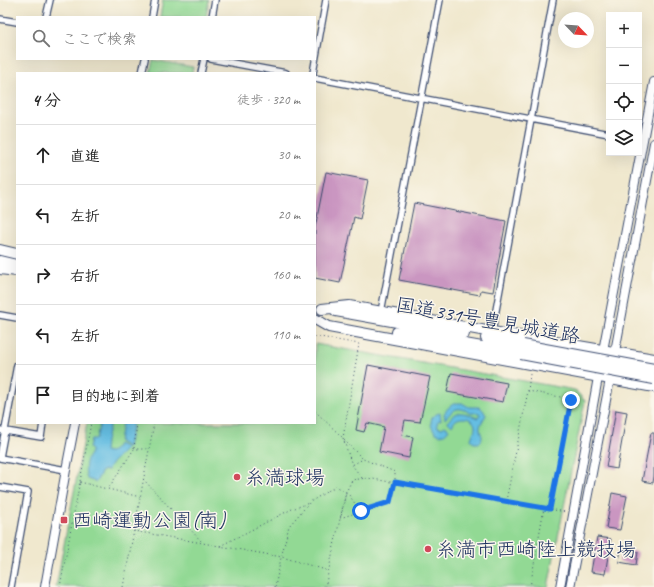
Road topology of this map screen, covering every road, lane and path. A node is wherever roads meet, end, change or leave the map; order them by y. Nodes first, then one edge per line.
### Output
1 (50, 0) edge
2 (155, 0) edge
3 (215, 0) edge
4 (326, 0) edge
5 (440, 0) edge
6 (554, 0) edge
7 (46, 16) edge
8 (152, 16) edge
9 (212, 16) edge
10 (0, 19) edge
11 (16, 22) edge
12 (316, 56) edge
13 (145, 60) edge
14 (204, 60) edge
15 (216, 60) edge
16 (315, 60) edge
17 (142, 72) edge
18 (201, 72) edge
19 (281, 72) edge
20 (313, 72) edge
21 (316, 78) edge
22 (654, 82) edge
23 (422, 99) junction
24 (532, 119) junction
25 (606, 133) edge
26 (642, 136) edge
27 (642, 140) edge
28 (654, 144) edge
29 (638, 156) edge
30 (2, 264) edge
31 (16, 265) edge
32 (16, 271) edge
33 (318, 308) edge
34 (381, 312) junction
35 (0, 315) edge
36 (16, 318) edge
37 (316, 319) edge
38 (316, 320) edge
39 (492, 332) junction
40 (316, 336) edge
41 (522, 349) junction
42 (603, 350) junction
43 (615, 352) junction
44 (654, 359) edge
45 (654, 368) edge
46 (16, 369) edge
47 (530, 374) dead end
48 (599, 377) junction
49 (610, 379) junction
50 (654, 379) edge
51 (654, 387) edge
52 (528, 391) junction
53 (316, 412) edge
54 (43, 424) edge
55 (75, 424) edge
56 (91, 424) edge
57 (137, 424) edge
58 (154, 424) edge
59 (2, 430) edge
60 (343, 438) junction
61 (134, 449) junction
62 (149, 449) junction
63 (0, 457) edge
64 (363, 459) junction
65 (352, 465) junction
66 (66, 470) junction
67 (362, 478) junction
68 (143, 479) junction
69 (80, 482) junction
70 (395, 482) junction
71 (0, 487) edge
72 (108, 489) junction
73 (346, 492) junction
74 (140, 497) junction
75 (506, 501) junction
76 (310, 502) junction
77 (544, 508) junction
78 (550, 509) junction
79 (361, 511) junction
80 (574, 513) junction
81 (133, 534) junction
82 (203, 543) junction
83 (220, 546) junction
84 (282, 557) junction
85 (329, 570) junction
86 (11, 587) edge
87 (45, 587) edge
88 (60, 587) edge
89 (123, 587) edge
90 (275, 587) edge
91 (325, 587) edge
92 (530, 587) edge
93 (560, 587) edge
94 (570, 587) edge

1 - 7 street
2 - 8 street
3 - 9 street
4 - 12 street
5 - 23 street
6 - 24 street
10 - 11 street
13 - 17 street
14 - 18 street
15 - 19 street
16 - 20 street
21 - 23 street
22 - 26 street
23 - 24 street
23 - 34 street
24 - 25 street
24 - 39 street
27 - 28 street
28 - 43 street
29 - 42 street
30 - 31 highway
30 - 32 highway
33 - 34 highway
33 - 41 highway, 国道331号豊見城道路
34 - 39 highway
35 - 36 street
37 - 41 highway, 国道331号豊見城道路
38 - 48 highway
39 - 42 highway
40 - 60 path
41 - 45 highway, 国道331号豊見城道路, bridge
41 - 50 highway, 国道331号豊見城道路, bridge
42 - 43 highway
42 - 48 street
43 - 44 highway
43 - 49 street
46 - 59 street
47 - 52 path
48 - 49 highway
48 - 80 street
49 - 51 highway
49 - 94 street
52 - 75 path
52 - 78 path
53 - 60 path
54 - 59 street
55 - 66 street
56 - 69 path
57 - 61 path
58 - 62 path
59 - 63 street
60 - 64 path
60 - 65 path
61 - 62 path
61 - 72 path
62 - 68 path
63 - 66 street
64 - 65 path
64 - 70 path
65 - 67 path
66 - 87 street
67 - 70 path
67 - 73 path
68 - 74 path
68 - 82 path
69 - 72 path
69 - 88 path
70 - 75 path
70 - 79 path
71 - 86 street
72 - 74 path
73 - 76 path
73 - 79 path
73 - 79 path
73 - 85 path
74 - 81 path
75 - 77 path
76 - 83 path
76 - 84 path
77 - 78 path
77 - 92 path
78 - 80 path
80 - 93 street
81 - 82 path
81 - 89 path
82 - 83 path
83 - 84 path
84 - 85 path
84 - 90 path
85 - 91 path

